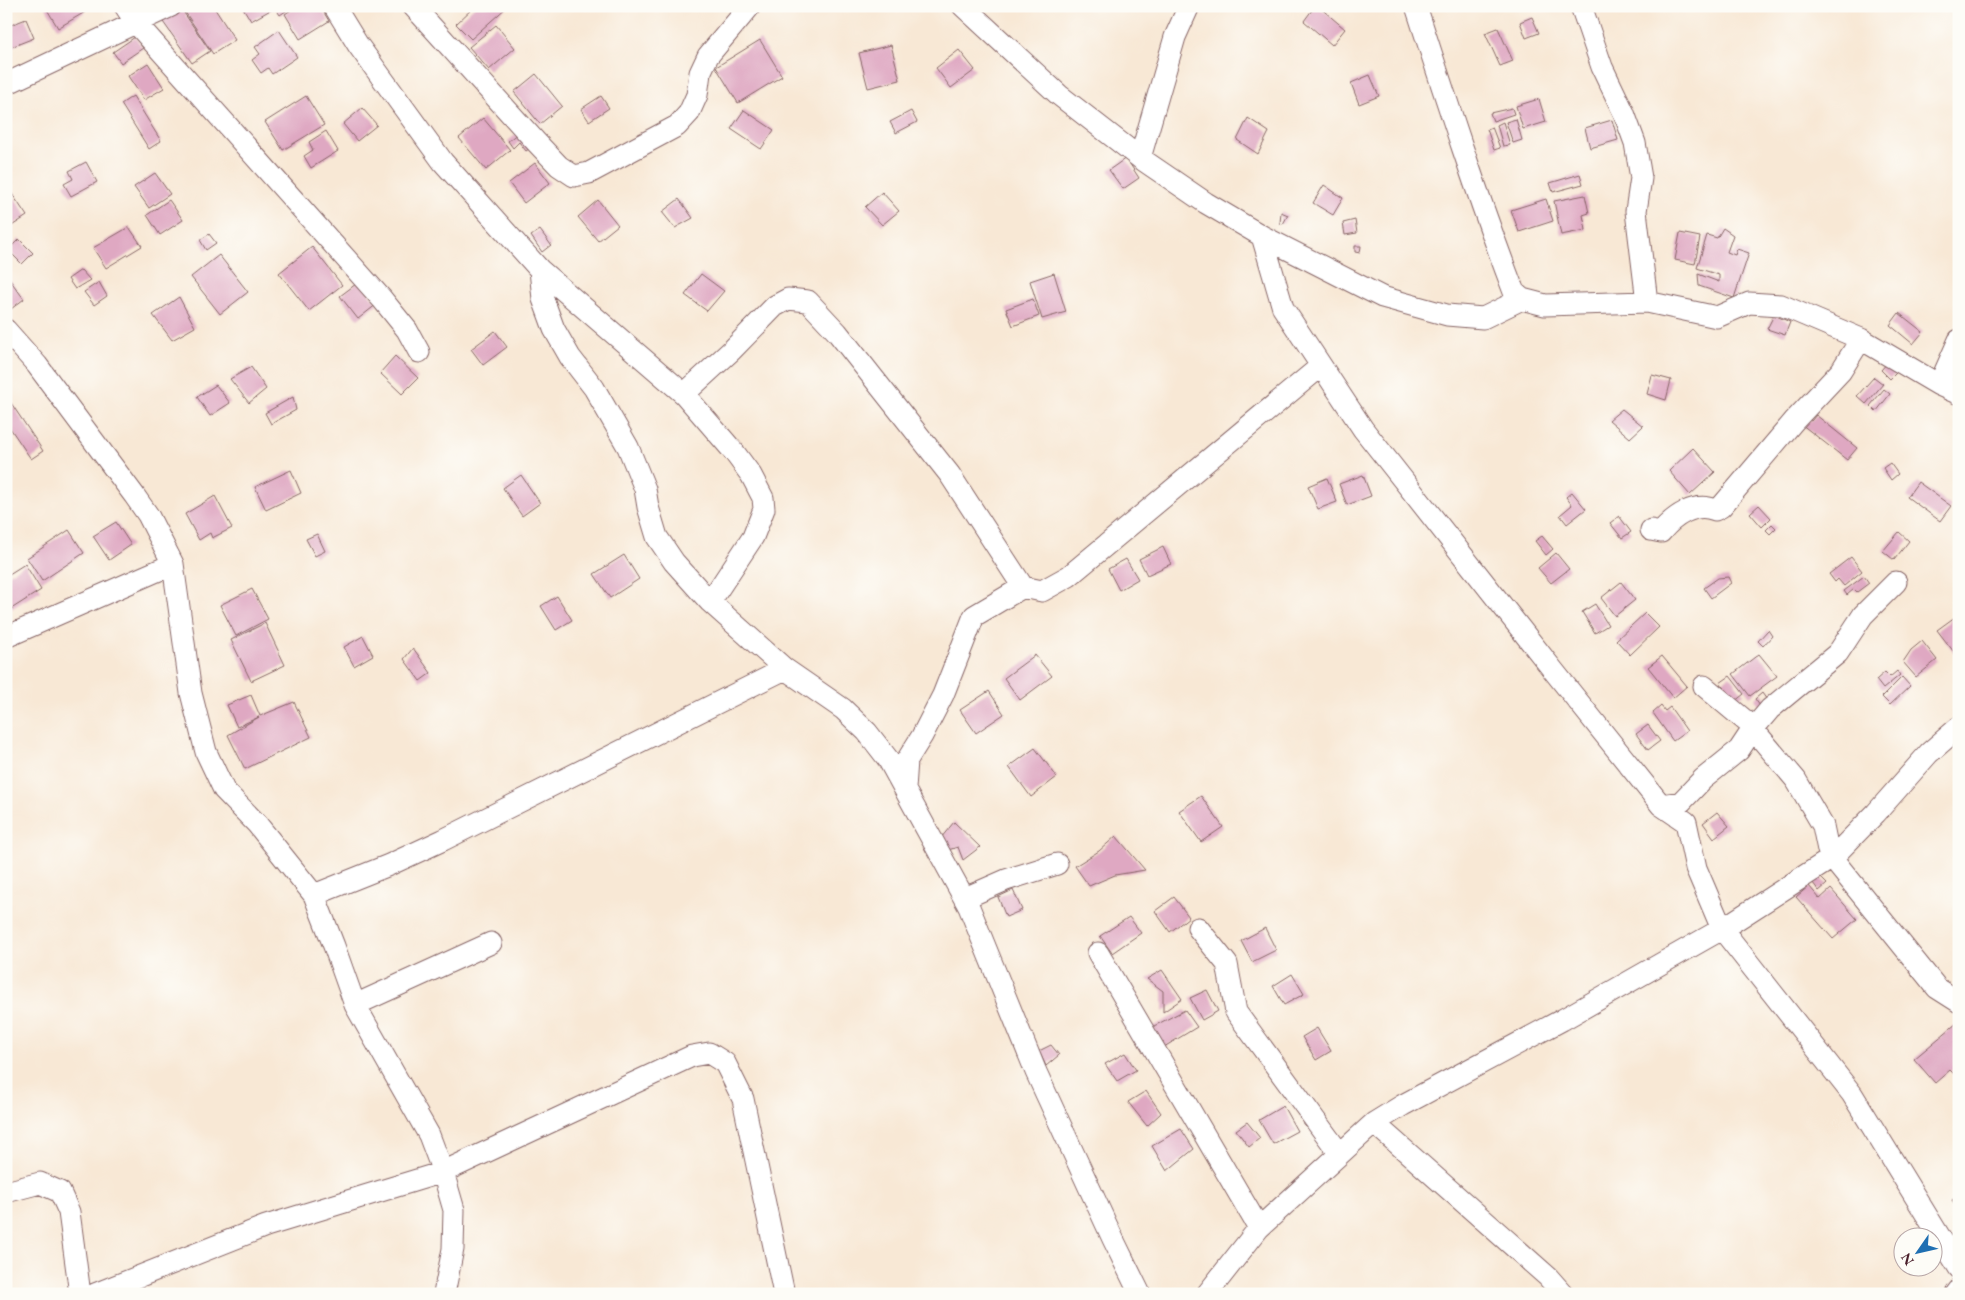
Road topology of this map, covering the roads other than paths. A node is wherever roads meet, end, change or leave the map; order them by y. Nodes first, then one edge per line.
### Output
1 (171, 6) edge
2 (334, 6) edge
3 (413, 6) edge
4 (750, 6) edge
5 (963, 6) edge
6 (1189, 6) edge
7 (1416, 6) edge
8 (1580, 6) edge
9 (131, 15) edge
10 (6, 84) edge
11 (1140, 158) junction
12 (1262, 236) junction
13 (540, 270) junction
14 (1522, 299) junction
15 (1647, 302) junction
16 (6, 330) edge
17 (1861, 340) junction
18 (1959, 340) edge
19 (419, 352) dead end
20 (1321, 366) junction
21 (1939, 385) junction
22 (684, 394) junction
23 (1959, 394) edge
24 (1651, 530) dead end
25 (173, 564) junction
26 (1896, 582) dead end
27 (1023, 587) junction
28 (710, 602) junction
29 (6, 637) edge
30 (785, 669) junction
31 (1704, 686) dead end
32 (1959, 727) edge
33 (1753, 729) junction
34 (905, 789) junction
35 (1661, 804) junction
36 (1832, 858) junction
37 (1057, 864) dead end
38 (314, 896) junction
39 (965, 898) junction
40 (1198, 928) dead end
41 (1722, 929) junction
42 (491, 943) dead end
43 (1098, 953) dead end
44 (1959, 1002) edge
45 (355, 1005) junction
46 (1374, 1123) junction
47 (1340, 1154) junction
48 (443, 1172) junction
49 (6, 1192) edge
50 (1259, 1228) junction
51 (1959, 1268) edge
52 (1959, 1290) edge
53 (80, 1294) edge
54 (95, 1294) edge
55 (444, 1294) edge
56 (784, 1294) edge
57 (1140, 1294) edge
58 (1207, 1294) edge
59 (1563, 1294) edge
60 (1956, 1294) edge

1 - 9 street
2 - 13 street
3 - 4 street
5 - 11 street
6 - 11 street
7 - 14 street
8 - 15 street
9 - 10 street
9 - 19 street
11 - 12 street
12 - 14 street
12 - 20 street
13 - 22 street
13 - 28 street
14 - 15 street
15 - 17 street
16 - 25 street
17 - 21 street
17 - 24 street
18 - 21 street
20 - 27 street
20 - 35 street
21 - 23 street
22 - 27 street
22 - 28 street
25 - 29 street
25 - 38 street
26 - 33 street
27 - 34 street
28 - 30 street
30 - 34 street
30 - 38 street
31 - 33 street
32 - 36 street
33 - 35 street
33 - 36 street
34 - 39 street
35 - 41 street
36 - 41 street
36 - 44 street
37 - 39 street
38 - 45 street
39 - 57 street
40 - 47 street
41 - 46 street
41 - 51 street
42 - 45 street
43 - 50 street
45 - 48 street
46 - 47 street
46 - 59 street
47 - 50 street
48 - 54 street
48 - 55 street
48 - 56 street
49 - 53 street
50 - 58 street
52 - 60 street

